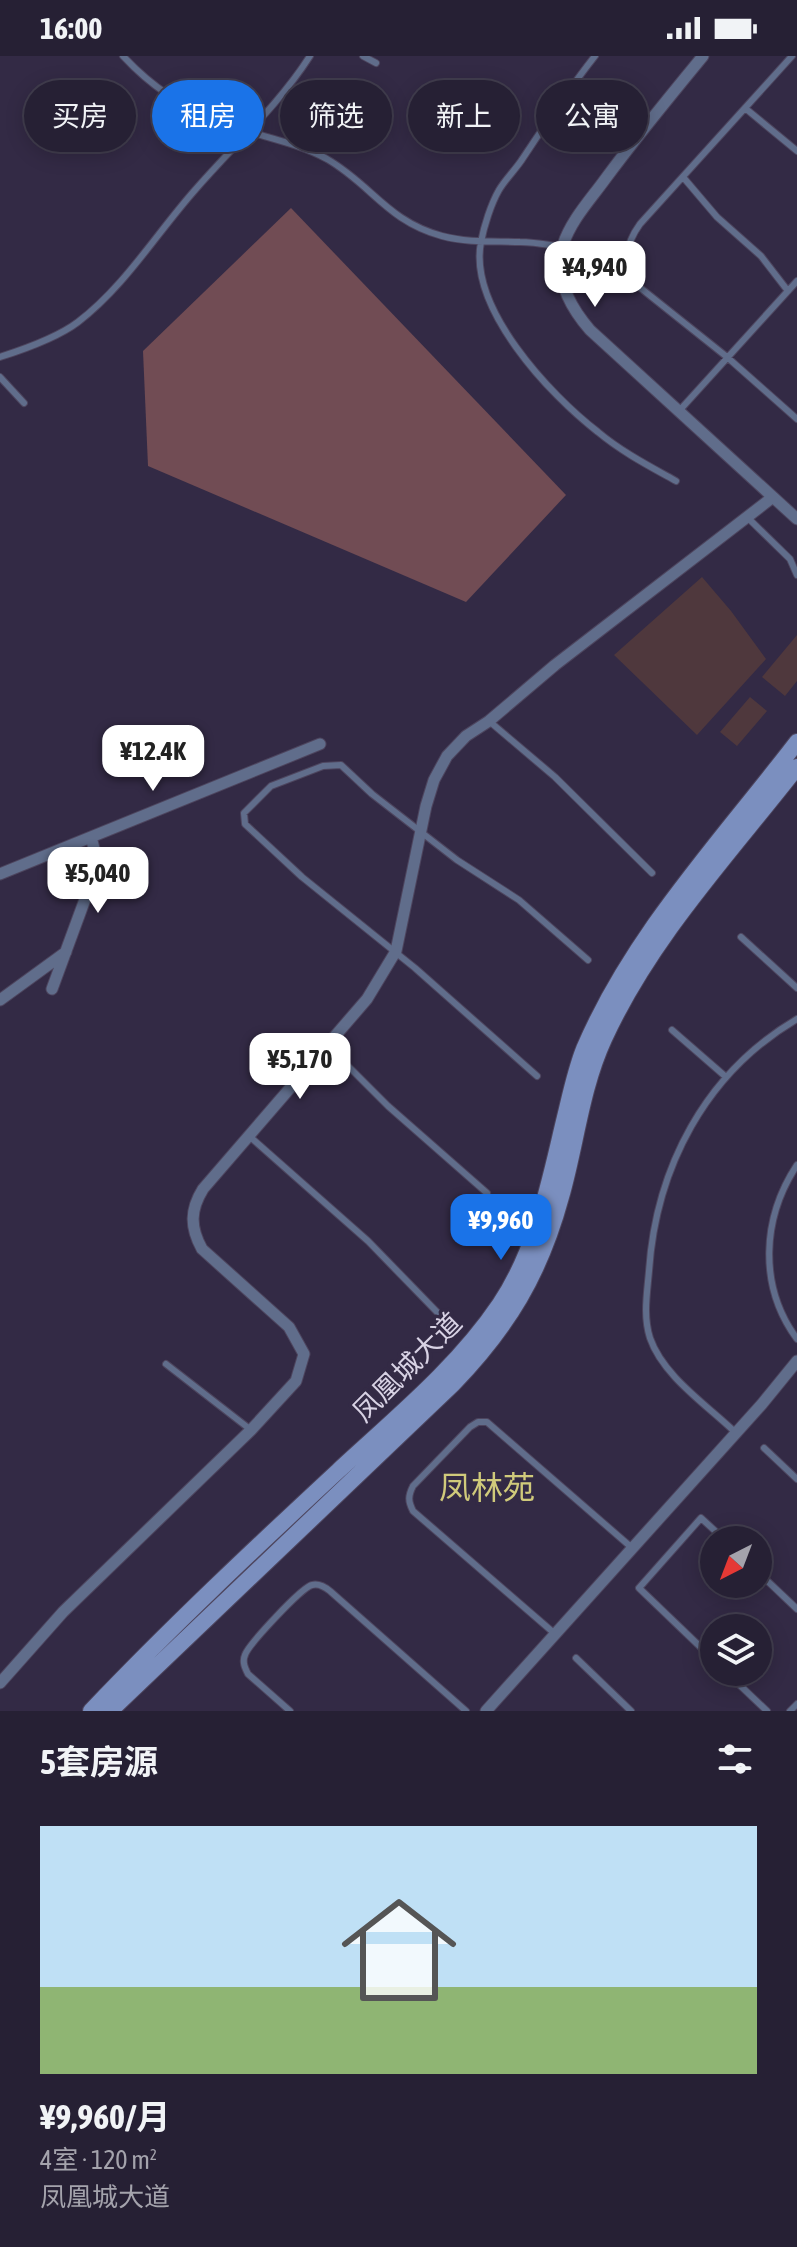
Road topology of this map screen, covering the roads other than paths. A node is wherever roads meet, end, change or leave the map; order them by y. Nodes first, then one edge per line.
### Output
1 (123, 56) edge
2 (310, 56) edge
3 (363, 56) edge
4 (595, 56) edge
5 (703, 56) edge
6 (792, 56) edge
7 (376, 63) dead end
8 (152, 83) edge
9 (745, 108) junction
10 (264, 114) edge
11 (264, 136) edge
12 (797, 151) edge
13 (231, 152) edge
14 (683, 177) junction
15 (481, 243) junction
16 (563, 247) junction
17 (797, 281) edge
18 (788, 291) junction
19 (0, 357) edge
20 (727, 357) junction
21 (0, 377) edge
22 (24, 403) dead end
23 (679, 411) junction
24 (797, 419) edge
25 (676, 481) dead end
26 (773, 497) junction
27 (747, 517) junction
28 (797, 519) edge
29 (797, 575) edge
30 (489, 721) junction
31 (797, 742) edge
32 (320, 744) dead end
33 (797, 767) edge
34 (421, 831) junction
35 (91, 837) junction
36 (652, 873) dead end
37 (0, 874) edge
38 (741, 937) dead end
39 (396, 951) junction
40 (66, 952) junction
41 (588, 960) dead end
42 (797, 988) edge
43 (52, 989) dead end
44 (0, 1000) edge
45 (797, 1019) edge
46 (672, 1030) dead end
47 (326, 1044) junction
48 (537, 1076) dead end
49 (726, 1077) junction
50 (248, 1135) junction
51 (797, 1165) edge
52 (487, 1193) dead end
53 (437, 1312) dead end
54 (797, 1339) edge
55 (797, 1361) edge
56 (166, 1364) dead end
57 (251, 1430) junction
58 (736, 1433) junction
59 (764, 1448) dead end
60 (797, 1479) edge
61 (710, 1526) edge
62 (631, 1547) junction
63 (772, 1585) edge
64 (797, 1609) edge
65 (554, 1633) junction
66 (700, 1647) edge
67 (576, 1658) dead end
68 (0, 1683) edge
69 (741, 1686) edge
70 (797, 1704) edge
71 (91, 1711) edge
72 (110, 1711) edge
73 (290, 1711) edge
74 (466, 1711) edge
75 (486, 1711) edge
76 (631, 1711) edge
77 (767, 1711) edge
78 (790, 1711) edge

1 - 8 lane
2 - 10 lane
3 - 7 lane
4 - 15 lane
5 - 16 street
6 - 9 lane
9 - 12 lane
9 - 14 lane
11 - 15 lane
13 - 19 lane
14 - 18 lane
14 - 20 lane
15 - 16 lane
15 - 25 lane
16 - 23 street
17 - 18 lane
18 - 20 lane
20 - 23 lane
20 - 24 lane
21 - 22 lane
23 - 26 street
26 - 27 street
26 - 28 street
27 - 29 lane
27 - 30 street
30 - 34 street
30 - 36 lane
31 - 71 main road, 凤凰城大道
32 - 35 street
33 - 72 main road, 凤凰城大道
34 - 39 street
34 - 39 lane
34 - 41 lane
35 - 37 street
35 - 40 street
38 - 42 lane
39 - 47 street
39 - 48 lane
40 - 43 street
40 - 44 street
45 - 49 lane
46 - 49 lane
47 - 50 street
47 - 52 lane
49 - 58 lane
50 - 53 lane
50 - 57 street
51 - 54 lane
55 - 58 street
56 - 57 lane
57 - 68 street
58 - 62 street
59 - 60 lane
61 - 66 lane
62 - 65 street
62 - 65 lane
63 - 64 lane
65 - 75 street
67 - 76 lane
69 - 77 lane
70 - 78 lane
73 - 74 lane

